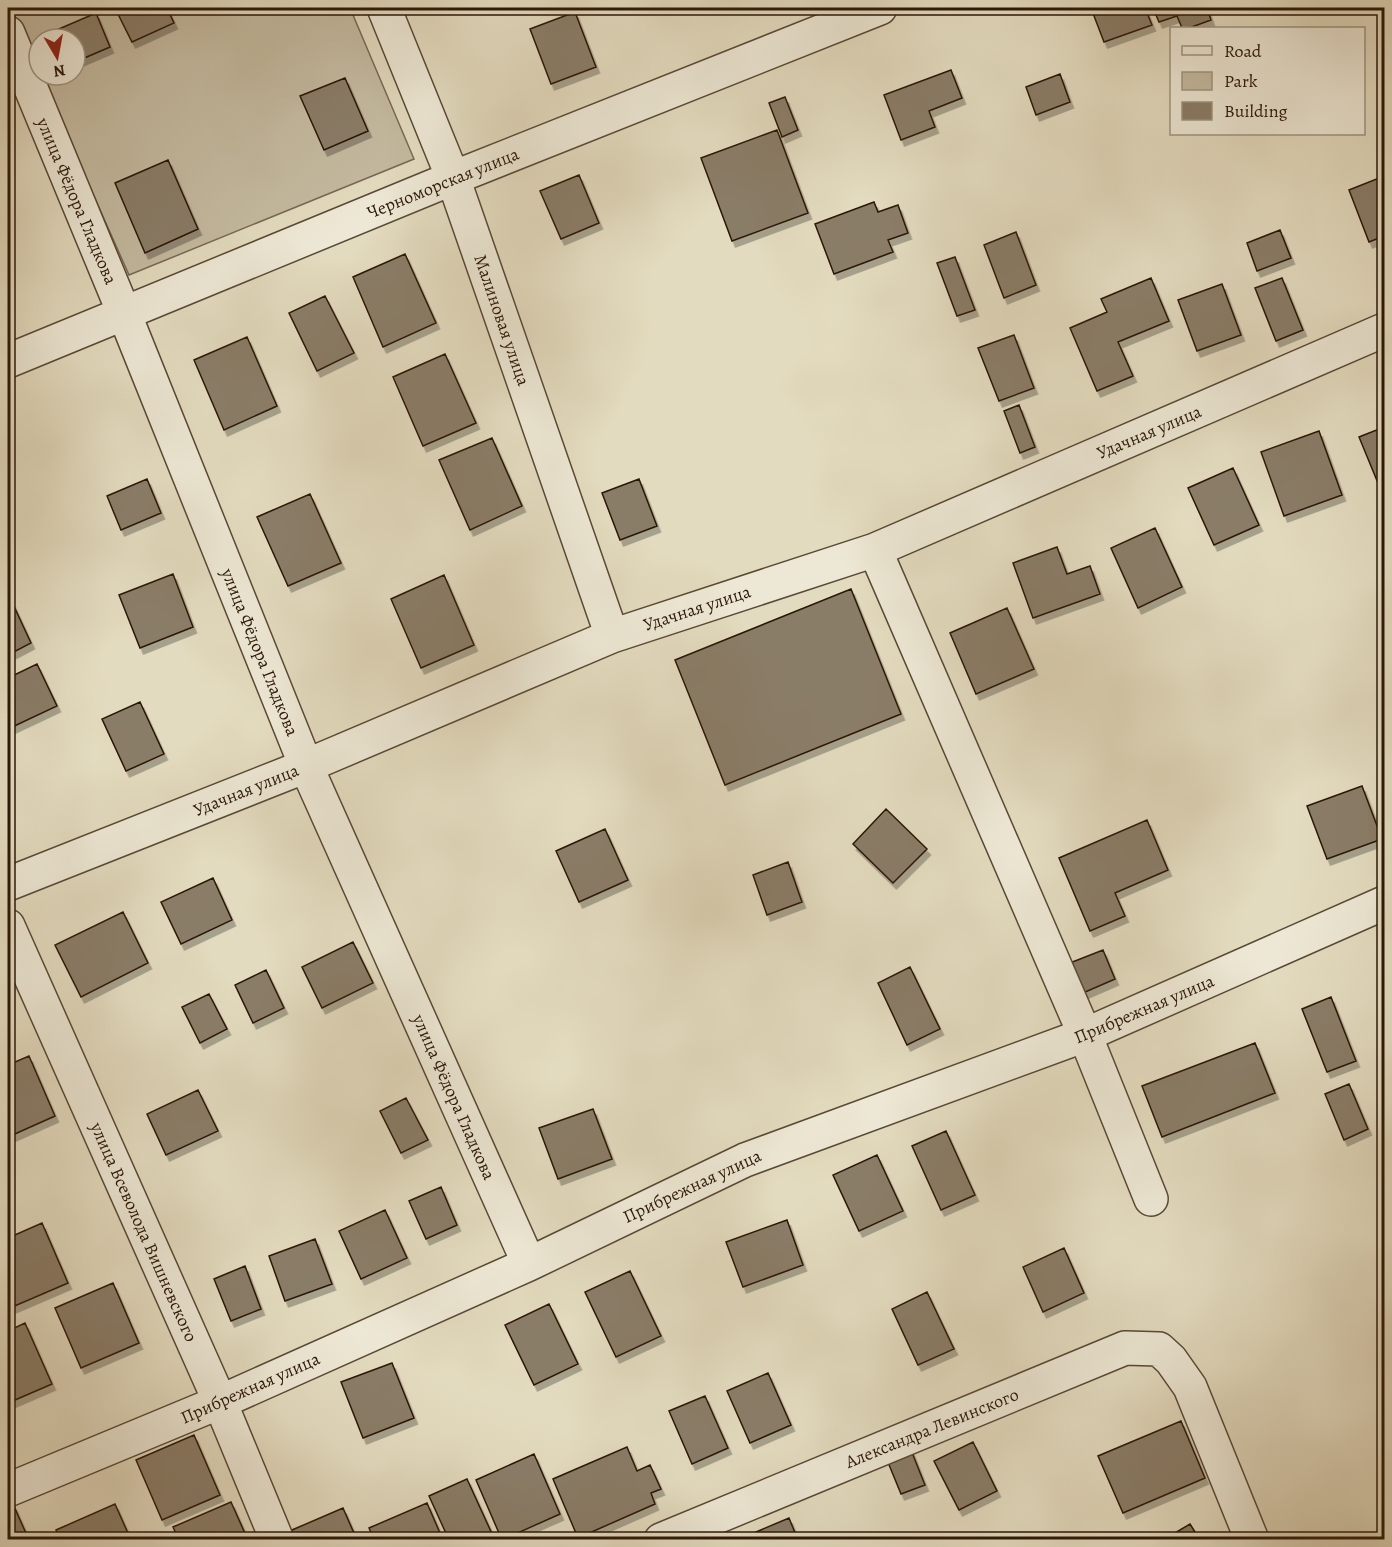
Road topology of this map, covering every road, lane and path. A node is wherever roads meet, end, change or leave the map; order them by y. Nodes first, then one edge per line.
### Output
1 (384, 8) edge
2 (880, 8) edge
3 (8, 33) edge
4 (453, 178) junction
5 (124, 314) junction
6 (1384, 330) edge
7 (8, 361) edge
8 (875, 550) junction
9 (612, 636) junction
10 (306, 766) junction
11 (8, 884) edge
12 (1384, 903) edge
13 (8, 926) edge
14 (1085, 1035) junction
15 (1150, 1199) dead end
16 (529, 1264) junction
17 (220, 1402) junction
18 (8, 1490) edge
19 (277, 1539) edge
20 (661, 1539) edge
21 (1252, 1539) edge

1 - 4 street, Малиновая улица
2 - 4 street, Черноморская улица
3 - 5 street, улица Фёдора Гладкова
4 - 5 street, Черноморская улица
4 - 9 street, Малиновая улица
5 - 7 street, Черноморская улица
5 - 10 street, улица Фёдора Гладкова
6 - 8 street, Удачная улица
8 - 9 street, Удачная улица
8 - 14 street
9 - 10 street, Удачная улица
10 - 11 street, Удачная улица
10 - 16 street, улица Фёдора Гладкова
12 - 14 street, Прибрежная улица
13 - 17 street, улица Всеволода Вишневского
14 - 15 street
14 - 16 street, Прибрежная улица
16 - 17 street, Прибрежная улица
17 - 18 street, Прибрежная улица
17 - 19 street, улица Всеволода Вишневского
20 - 21 street, Александра Левинского

